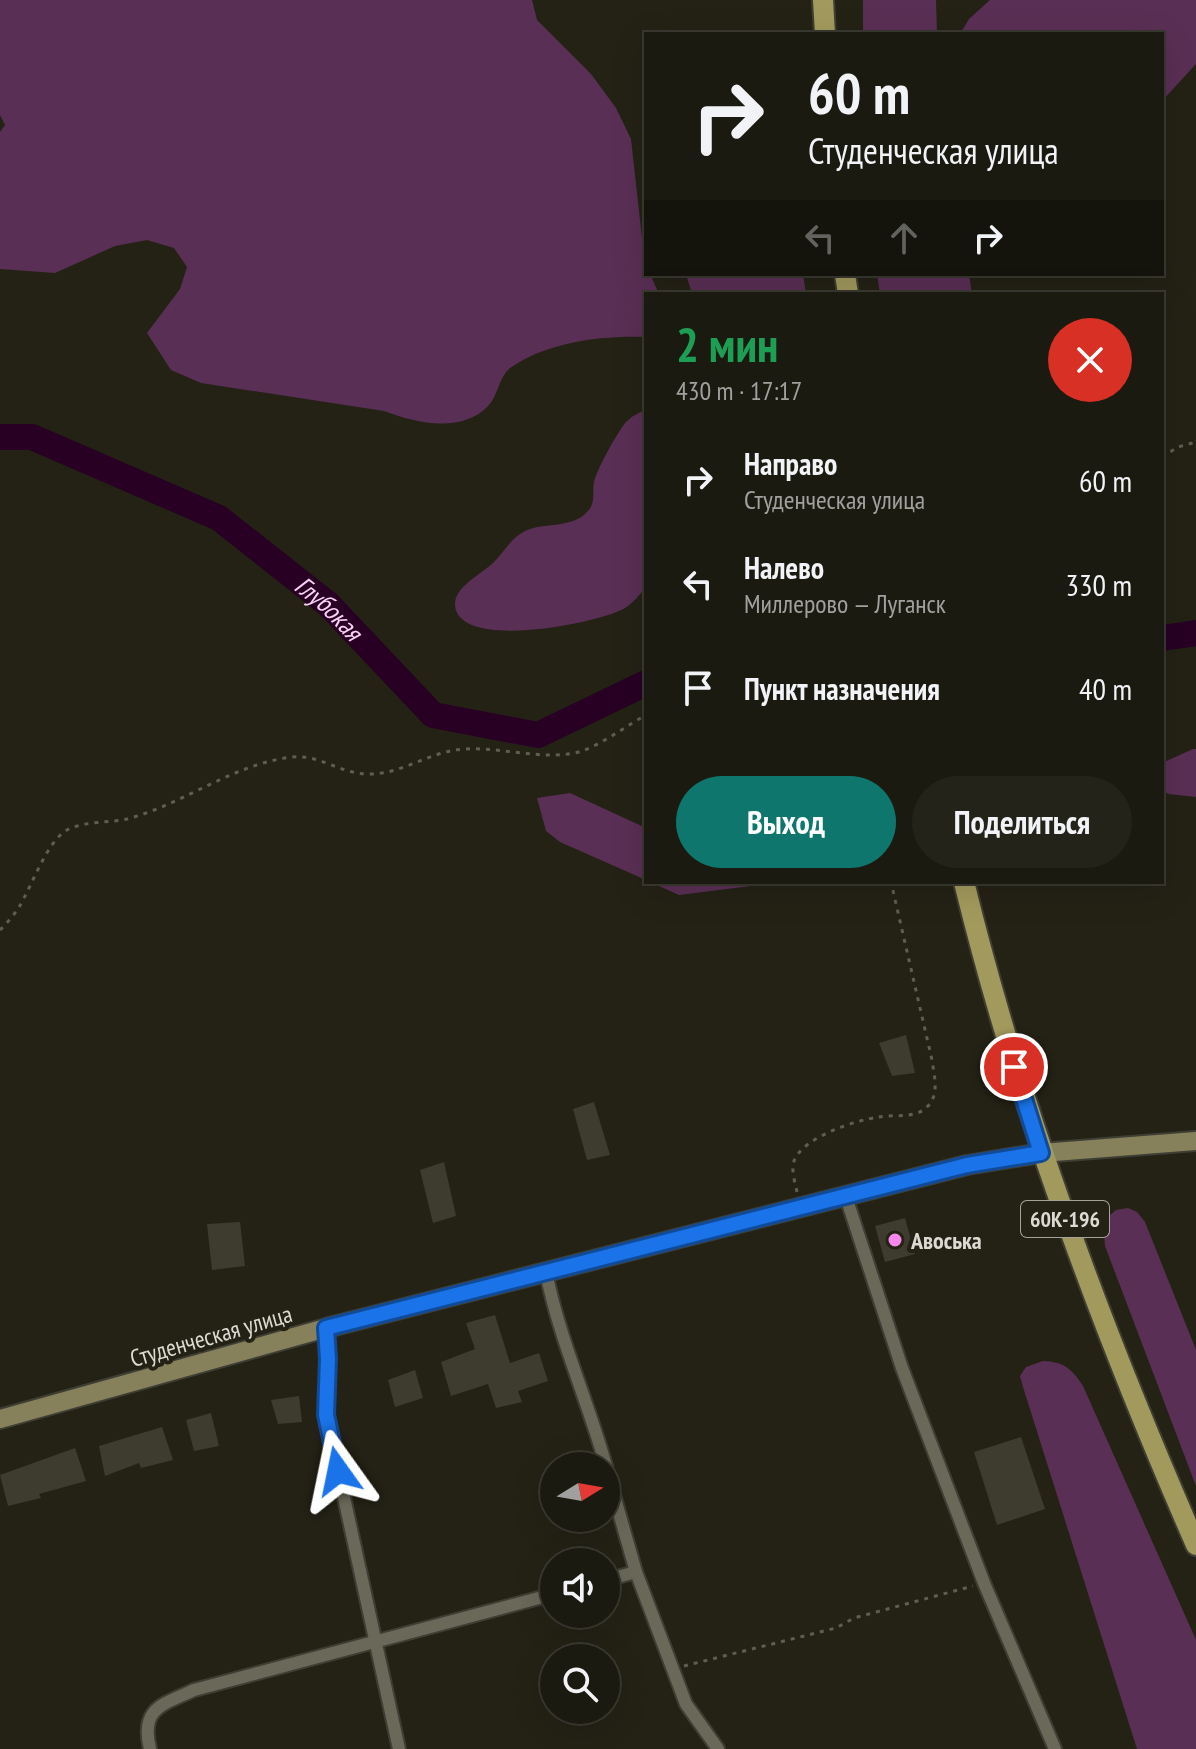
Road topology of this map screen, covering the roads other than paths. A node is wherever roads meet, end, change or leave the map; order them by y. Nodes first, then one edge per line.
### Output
1 (823, 0) edge
2 (825, 32) edge
3 (964, 884) edge
4 (1196, 1141) edge
5 (1041, 1153) junction
6 (846, 1197) junction
7 (546, 1272) junction
8 (326, 1328) junction
9 (0, 1419) edge
10 (602, 1452) edge
11 (620, 1515) edge
12 (1196, 1545) edge
13 (636, 1572) junction
14 (620, 1576) edge
15 (540, 1598) edge
16 (375, 1641) junction
17 (150, 1749) edge
18 (399, 1749) edge
19 (718, 1749) edge
20 (1055, 1749) edge

1 - 2 main road
3 - 5 main road, 60К-196
4 - 5 street, Студенческая улица
5 - 6 street, Студенческая улица
5 - 12 main road, 60К-196
6 - 7 street, Студенческая улица
6 - 20 street
7 - 8 street, Студенческая улица
7 - 10 street
8 - 9 street, Студенческая улица
8 - 16 street
11 - 13 street
13 - 14 street
13 - 19 street
15 - 16 street
16 - 17 street
16 - 18 street

